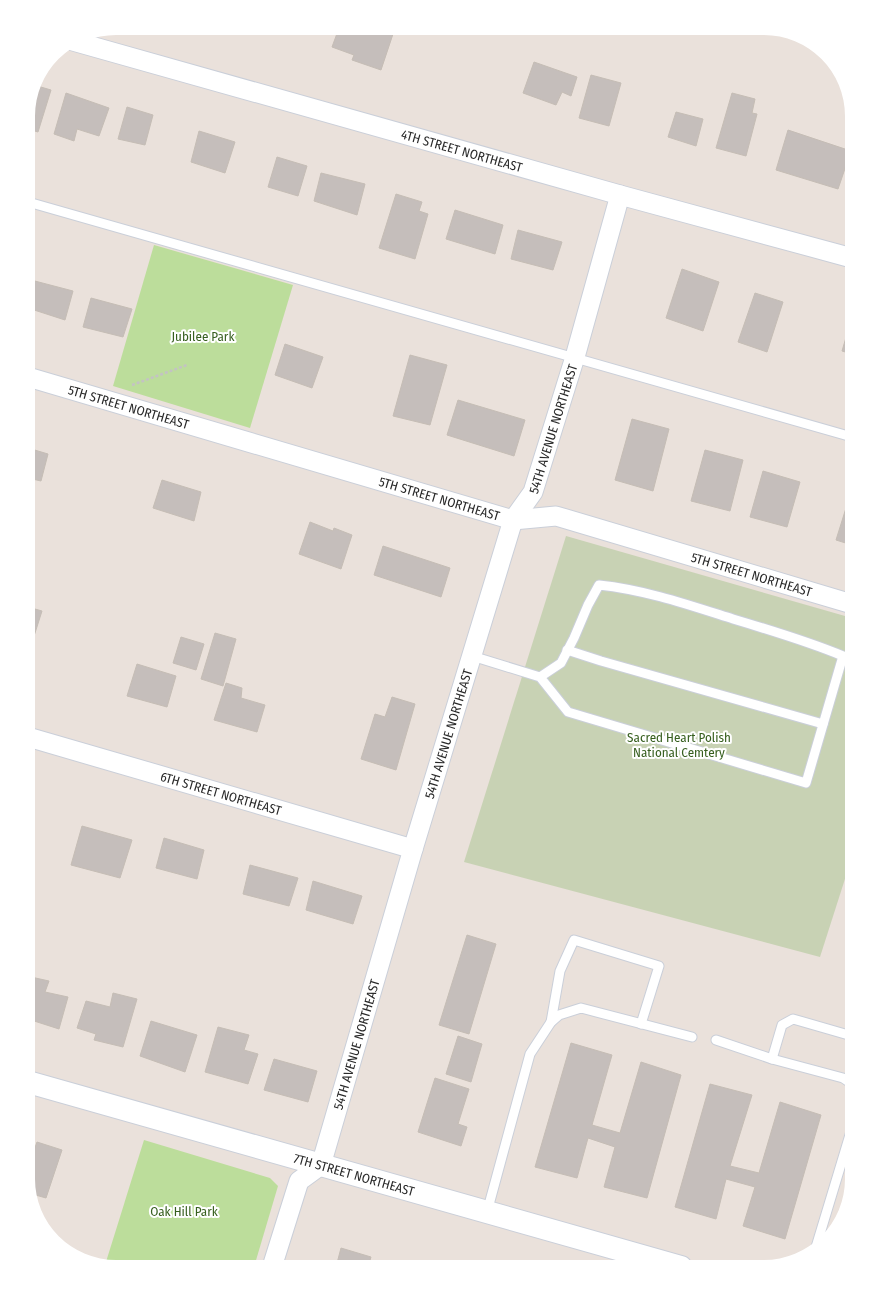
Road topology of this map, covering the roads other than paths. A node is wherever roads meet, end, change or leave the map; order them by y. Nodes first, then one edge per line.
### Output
1 (81, 43) edge
2 (620, 195) junction
3 (35, 204) edge
4 (845, 256) edge
5 (575, 358) junction
6 (35, 379) edge
7 (845, 435) edge
8 (513, 520) junction
9 (845, 602) edge
10 (567, 650) junction
11 (472, 656) junction
12 (540, 677) junction
13 (823, 724) junction
14 (35, 739) edge
15 (413, 849) junction
16 (551, 1022) junction
17 (641, 1024) junction
18 (845, 1034) edge
19 (692, 1037) dead end
20 (716, 1040) dead end
21 (772, 1059) junction
22 (845, 1079) edge
23 (35, 1084) edge
24 (845, 1151) edge
25 (321, 1165) junction
26 (487, 1212) junction
27 (819, 1238) edge
28 (274, 1260) edge
29 (656, 1260) edge

1 - 2 street, 4TH STREET NORTHEAST
2 - 4 street, 4TH STREET NORTHEAST
2 - 5 street, 54TH AVENUE NORTHEAST
3 - 5 lane
5 - 7 lane
5 - 8 street, 54TH AVENUE NORTHEAST
6 - 8 street, 5TH STREET NORTHEAST
8 - 9 street, 5TH STREET NORTHEAST
8 - 11 street, 54TH AVENUE NORTHEAST
10 - 12 lane
10 - 13 lane
10 - 13 lane
11 - 12 lane
11 - 15 street, 54TH AVENUE NORTHEAST
12 - 13 lane
14 - 15 street, 6TH STREET NORTHEAST
15 - 25 street, 54TH AVENUE NORTHEAST
16 - 17 lane
16 - 17 lane
16 - 26 lane
17 - 19 lane
18 - 21 lane
20 - 21 lane
21 - 22 lane
23 - 25 street, 7TH STREET NORTHEAST
24 - 27 lane
25 - 26 street, 7TH STREET NORTHEAST
25 - 28 street
26 - 29 street, 7TH STREET NORTHEAST

